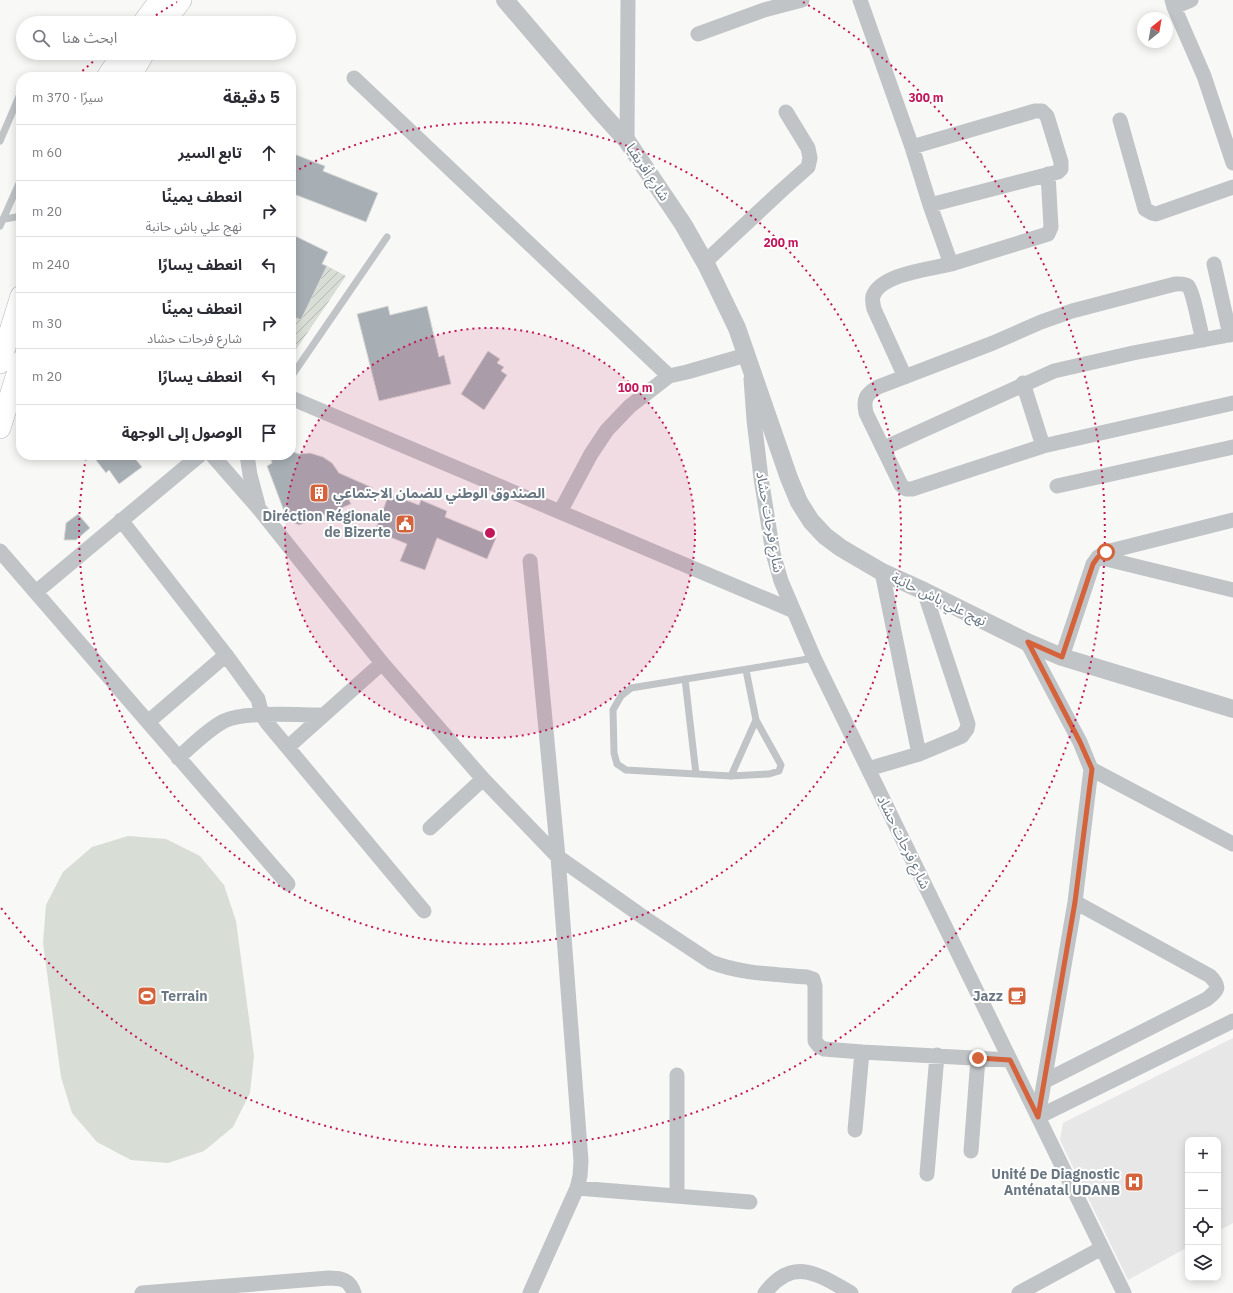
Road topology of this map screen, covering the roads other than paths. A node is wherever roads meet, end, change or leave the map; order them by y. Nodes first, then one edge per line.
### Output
1 (160, 0) edge
2 (181, 0) edge
3 (505, 0) edge
4 (628, 0) edge
5 (802, 0) edge
6 (860, 0) edge
7 (1191, 0) edge
8 (1173, 4) edge
9 (148, 16) edge
10 (169, 16) edge
11 (698, 34) dead end
12 (119, 60) edge
13 (140, 60) edge
14 (111, 72) edge
15 (133, 72) edge
16 (354, 78) dead end
17 (16, 104) edge
18 (786, 112) dead end
19 (1120, 120) dead end
20 (1229, 138) edge
21 (0, 141) edge
22 (627, 141) junction
23 (912, 147) junction
24 (1233, 163) edge
25 (1048, 174) junction
26 (1233, 187) edge
27 (16, 190) edge
28 (930, 205) junction
29 (16, 218) edge
30 (1, 222) edge
31 (387, 237) dead end
32 (705, 262) junction
33 (951, 264) junction
34 (1214, 264) dead end
35 (16, 312) edge
36 (1232, 334) edge
37 (1202, 340) junction
38 (749, 362) junction
39 (0, 363) edge
40 (296, 370) edge
41 (669, 376) junction
42 (16, 377) edge
43 (905, 377) junction
44 (1023, 384) junction
45 (296, 400) edge
46 (1233, 403) edge
47 (0, 428) edge
48 (1043, 446) junction
49 (1233, 447) edge
50 (884, 448) junction
51 (194, 460) edge
52 (216, 460) edge
53 (248, 460) edge
54 (1057, 486) dead end
55 (260, 510) junction
56 (560, 512) junction
57 (121, 520) junction
58 (1233, 520) edge
59 (0, 551) edge
60 (1098, 557) junction
61 (530, 562) dead end
62 (882, 572) junction
63 (1233, 590) edge
64 (924, 591) junction
65 (36, 592) junction
66 (794, 611) junction
67 (1028, 642) junction
68 (226, 655) junction
69 (1062, 657) junction
70 (814, 658) junction
71 (382, 663) junction
72 (746, 670) junction
73 (685, 679) junction
74 (1233, 709) edge
75 (262, 715) junction
76 (323, 715) junction
77 (756, 720) junction
78 (148, 722) junction
79 (288, 747) junction
80 (919, 754) junction
81 (178, 758) junction
82 (868, 769) junction
83 (1092, 769) junction
84 (696, 774) junction
85 (731, 776) junction
86 (483, 779) junction
87 (430, 828) dead end
88 (1233, 844) edge
89 (558, 857) junction
90 (288, 884) dead end
91 (1075, 902) junction
92 (424, 911) dead end
93 (1233, 1021) edge
94 (862, 1052) junction
95 (937, 1055) junction
96 (978, 1058) junction
97 (1010, 1060) junction
98 (677, 1075) dead end
99 (1045, 1081) junction
100 (1038, 1117) junction
101 (855, 1130) dead end
102 (971, 1151) dead end
103 (927, 1174) dead end
104 (577, 1188) junction
105 (677, 1196) junction
106 (750, 1202) dead end
107 (1102, 1248) junction
108 (142, 1293) edge
109 (354, 1293) edge
110 (530, 1293) edge
111 (765, 1293) edge
112 (851, 1293) edge
113 (1019, 1293) edge
114 (1124, 1293) edge

1 - 9 main road
2 - 10 main road
3 - 22 street, شارع أفريقيا
4 - 22 street
5 - 11 street
6 - 23 street
7 - 8 street
8 - 20 street
12 - 14 main road
13 - 15 main road
16 - 41 street
17 - 21 lane
18 - 32 street
19 - 26 street
20 - 24 street
22 - 32 street, شارع أفريقيا
23 - 25 street
23 - 28 street
25 - 28 street
25 - 33 street
27 - 30 lane
28 - 33 street
29 - 30 lane
31 - 40 lane
32 - 38 street, شارع أفريقيا
33 - 43 street
34 - 36 street
35 - 39 main road
36 - 37 street
37 - 43 street
37 - 44 street
38 - 41 street
38 - 62 street, نهج علي باش حانبة
38 - 66 street, شارع فرحات حشاد
41 - 56 street
42 - 47 main road
43 - 50 street
44 - 48 street
44 - 50 street
45 - 56 street
46 - 48 street
48 - 50 street
49 - 54 street
51 - 57 street
52 - 55 street
53 - 55 street
55 - 71 street
56 - 66 street
57 - 65 street
57 - 68 street
58 - 60 street
59 - 65 street
60 - 63 street
60 - 69 street
61 - 89 street
62 - 64 street, نهج علي باش حانبة
62 - 80 street
64 - 67 street, نهج علي باش حانبة
64 - 80 street
65 - 78 street
66 - 70 street, شارع فرحات حشاد
67 - 69 street, نهج علي باش حانبة
67 - 83 street
68 - 75 street
68 - 78 street
69 - 74 street, نهج علي باش حانبة
70 - 72 lane
70 - 82 street, شارع فرحات حشاد
71 - 76 street
71 - 86 street
72 - 73 lane
72 - 77 lane
73 - 84 lane
73 - 84 lane
75 - 76 street
75 - 79 street
75 - 81 street
76 - 79 street
77 - 85 lane
77 - 85 lane
78 - 81 street
79 - 92 street
80 - 82 street
81 - 90 street
82 - 97 street, شارع فرحات حشاد
83 - 88 street
83 - 91 street
84 - 85 lane
86 - 87 street
86 - 89 street
89 - 94 street
89 - 104 street
91 - 99 street
91 - 99 street
93 - 100 street
94 - 95 street
94 - 101 street
95 - 96 street
95 - 103 street
96 - 97 street
96 - 102 street
97 - 100 street, شارع فرحات حشاد
98 - 105 street
99 - 100 street
100 - 107 street, شارع فرحات حشاد
104 - 105 street
104 - 110 street
105 - 106 street
107 - 113 street
107 - 114 street, شارع فرحات حشاد
108 - 109 street
111 - 112 street

